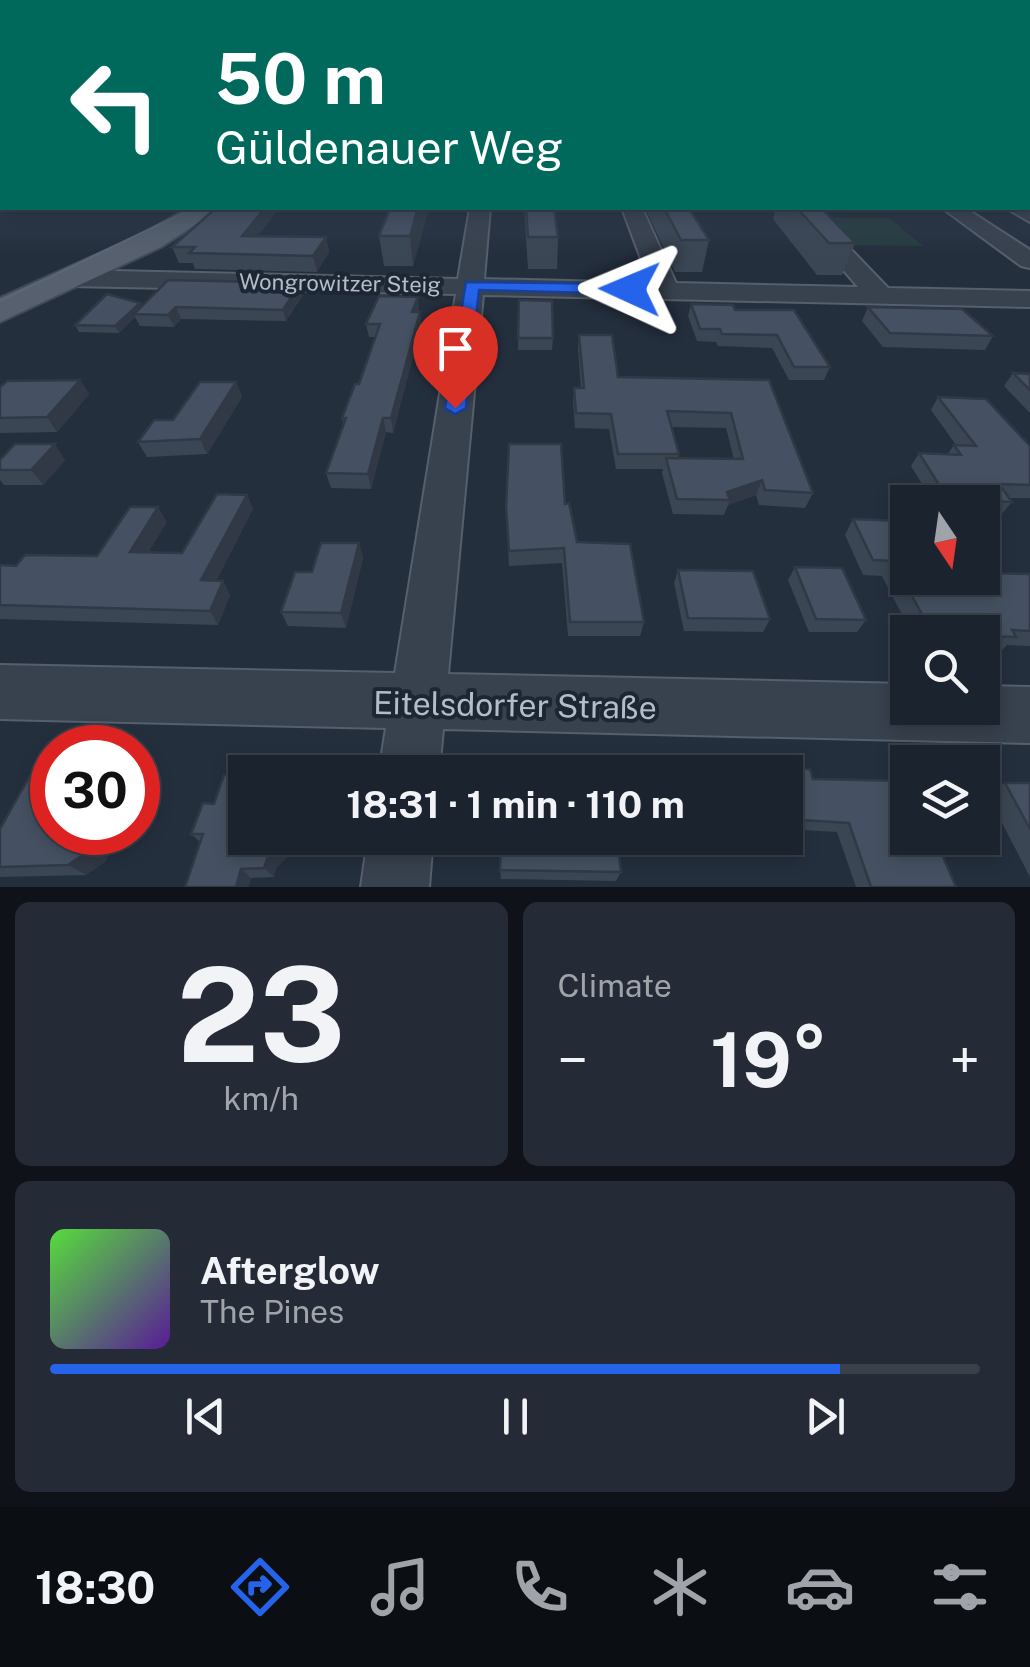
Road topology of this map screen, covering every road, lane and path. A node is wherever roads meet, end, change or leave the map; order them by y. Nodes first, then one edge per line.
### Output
1 (168, 210) edge
2 (205, 210) edge
3 (480, 210) edge
4 (633, 210) edge
5 (802, 210) edge
6 (955, 210) edge
7 (1030, 260) edge
8 (54, 274) junction
9 (471, 286) junction
10 (0, 288) edge
11 (666, 290) junction
12 (880, 295) junction
13 (1030, 298) edge
14 (0, 311) edge
15 (0, 692) edge
16 (418, 703) junction
17 (1030, 714) edge
18 (411, 755) edge
19 (399, 855) edge
20 (395, 887) edge

1 - 8 main road
2 - 8 main road
3 - 9 street
4 - 11 street
5 - 12 street
6 - 7 street
8 - 9 street, Wongrowitzer Steig
8 - 10 main road
8 - 14 main road
9 - 11 street, Wongrowitzer Steig
9 - 16 street
11 - 12 street, Wongrowitzer Steig
12 - 13 street, Wongrowitzer Steig
15 - 16 street, Eitelsdorfer Straße
16 - 17 street, Eitelsdorfer Straße
16 - 18 street
19 - 20 street

